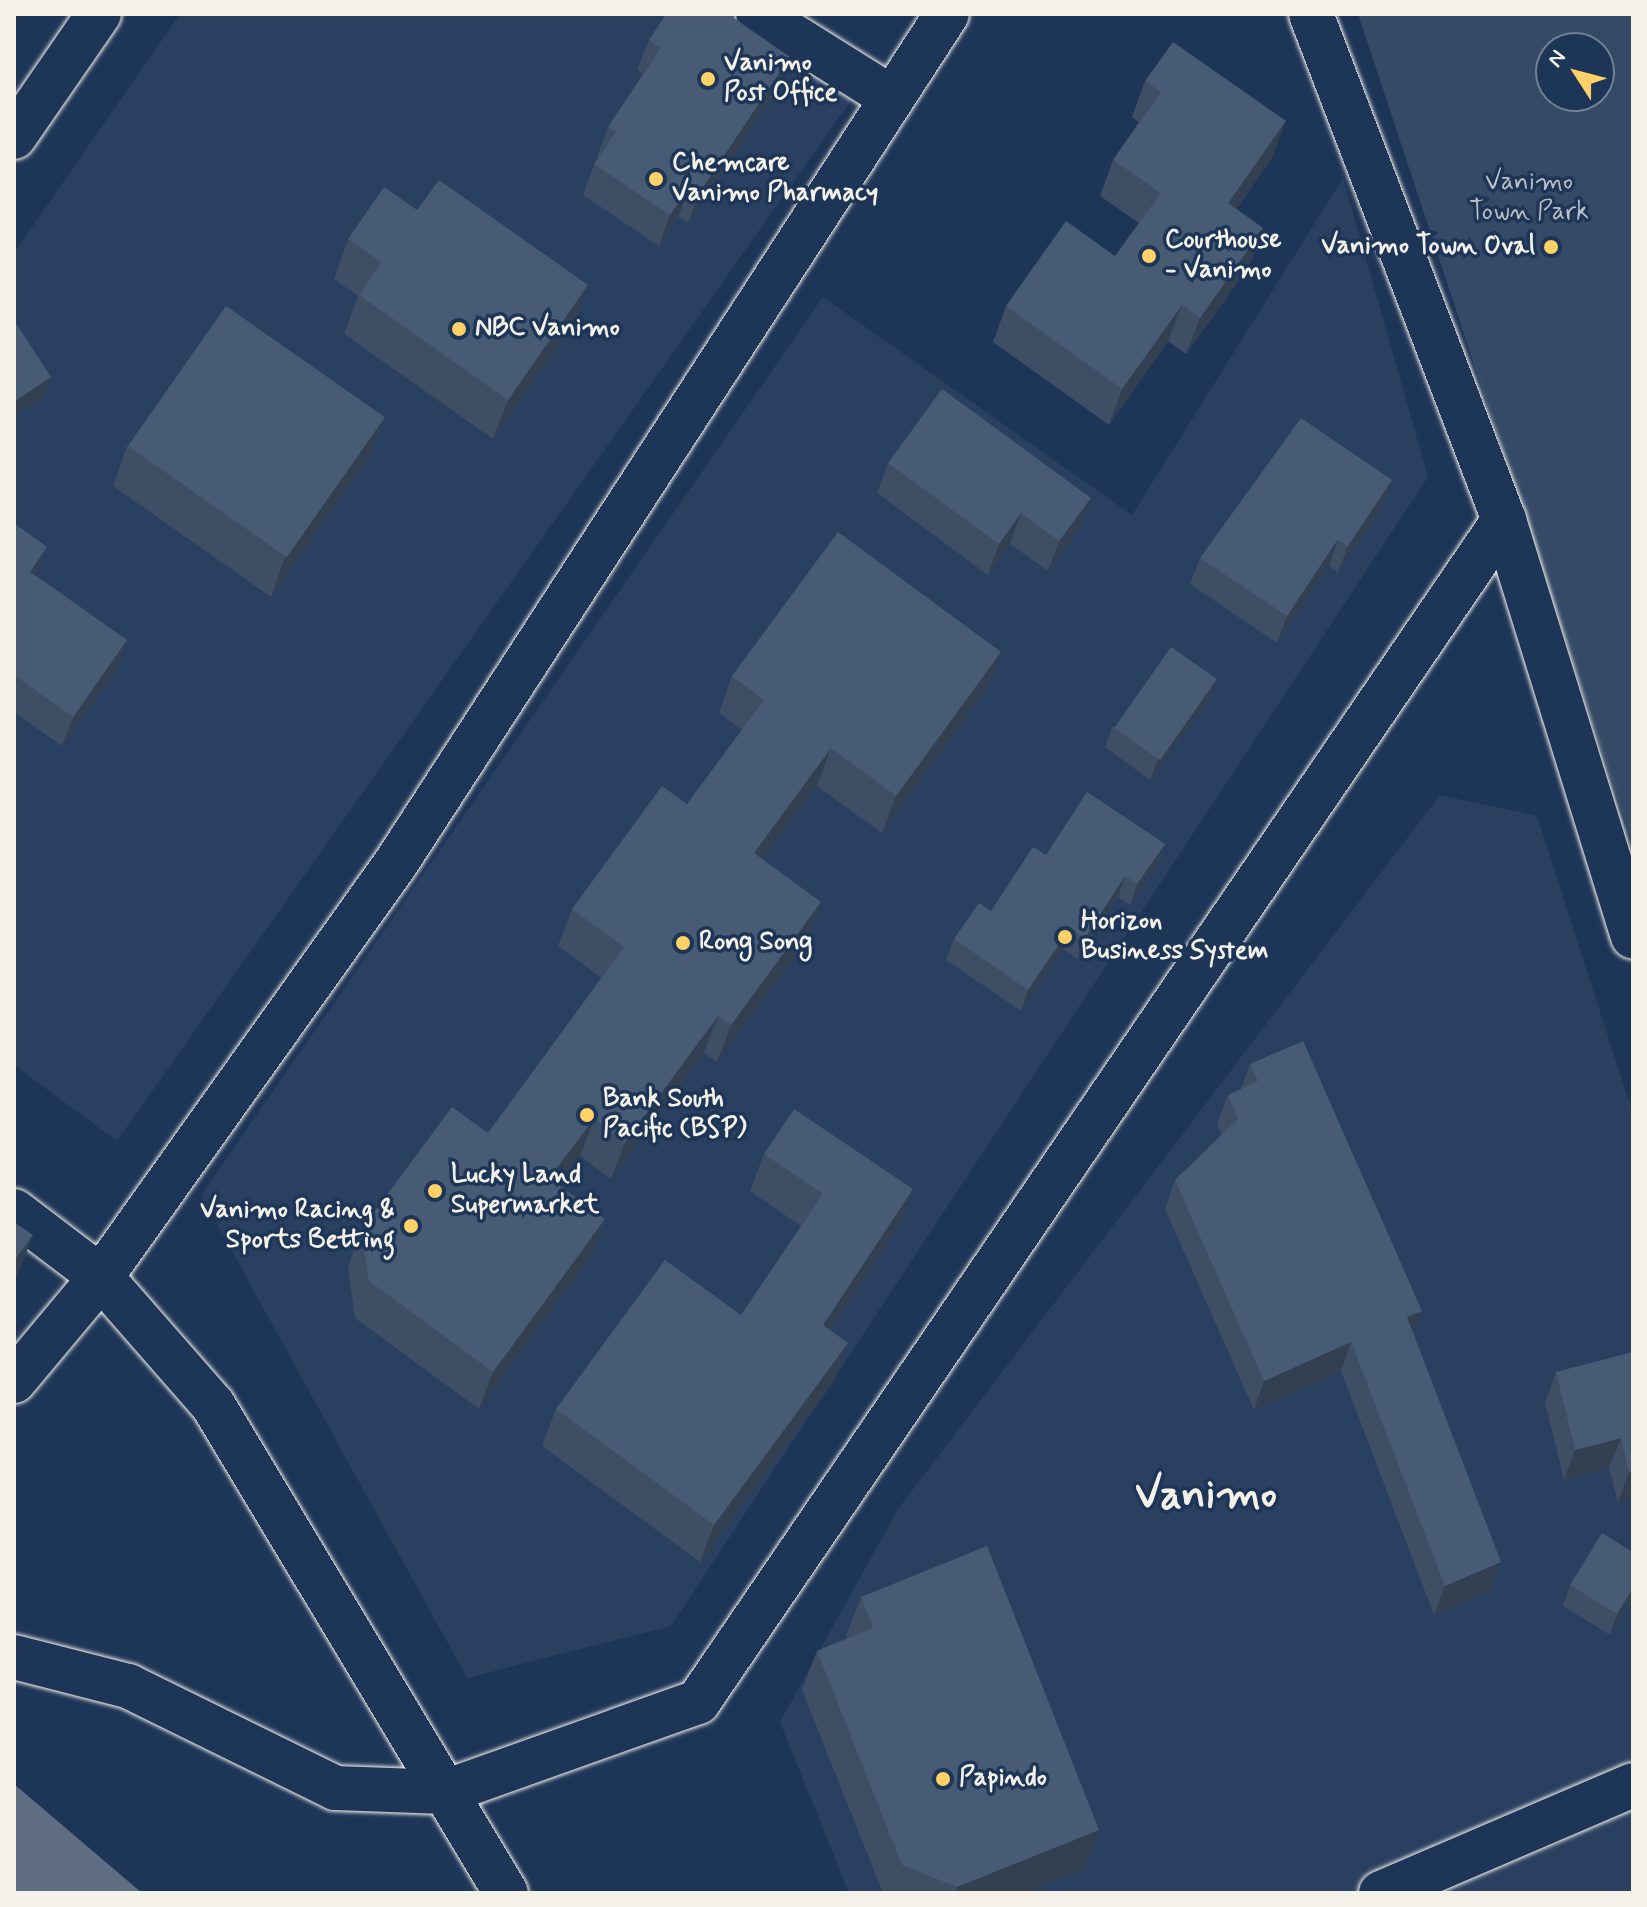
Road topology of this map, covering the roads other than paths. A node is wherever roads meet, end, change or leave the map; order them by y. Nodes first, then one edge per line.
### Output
1 (99, 14) edge
2 (758, 14) edge
3 (947, 14) edge
4 (1311, 14) edge
5 (892, 98) junction
6 (14, 137) edge
7 (1504, 520) junction
8 (1633, 936) edge
9 (14, 1211) edge
10 (101, 1277) junction
11 (14, 1381) edge
12 (14, 1657) edge
13 (1633, 1785) edge
14 (445, 1792) junction
15 (506, 1893) edge
16 (1381, 1893) edge

1 - 6 street
2 - 5 street
3 - 5 street
4 - 7 street
5 - 10 street
7 - 8 street
7 - 14 street
9 - 10 street
10 - 11 street
10 - 14 street
12 - 14 street
13 - 16 street
14 - 15 street

